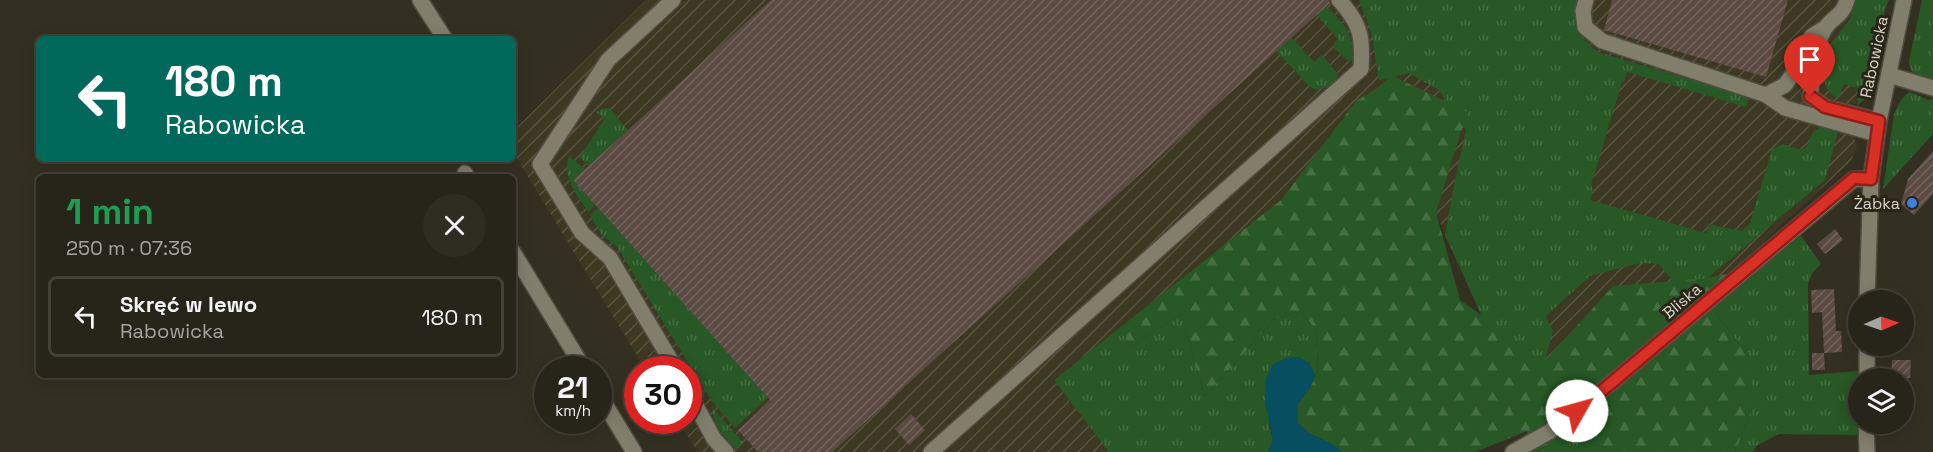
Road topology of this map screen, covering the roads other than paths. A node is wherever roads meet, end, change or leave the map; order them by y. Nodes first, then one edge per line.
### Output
1 (420, 0) edge
2 (673, 0) edge
3 (1339, 0) edge
4 (1586, 0) edge
5 (1847, 0) edge
6 (1904, 0) edge
7 (1824, 28) junction
8 (443, 36) edge
9 (1889, 75) junction
10 (1933, 88) edge
11 (1766, 95) junction
12 (1878, 128) junction
13 (1871, 179) junction
14 (516, 257) edge
15 (1867, 290) edge
16 (576, 356) edge
17 (668, 356) edge
18 (612, 416) edge
19 (702, 417) edge
20 (634, 452) edge
21 (726, 452) edge
22 (931, 452) edge
23 (1513, 452) edge

1 - 8 street
2 - 17 street
3 - 22 street
4 - 11 street
5 - 7 street
6 - 9 street, Rabowicka
7 - 11 street
7 - 12 street
9 - 10 street
9 - 12 street, Rabowicka
11 - 12 street
12 - 13 street, Rabowicka
13 - 15 street, Rabowicka
13 - 23 street, Bliska
14 - 16 street
18 - 20 street
19 - 21 street

